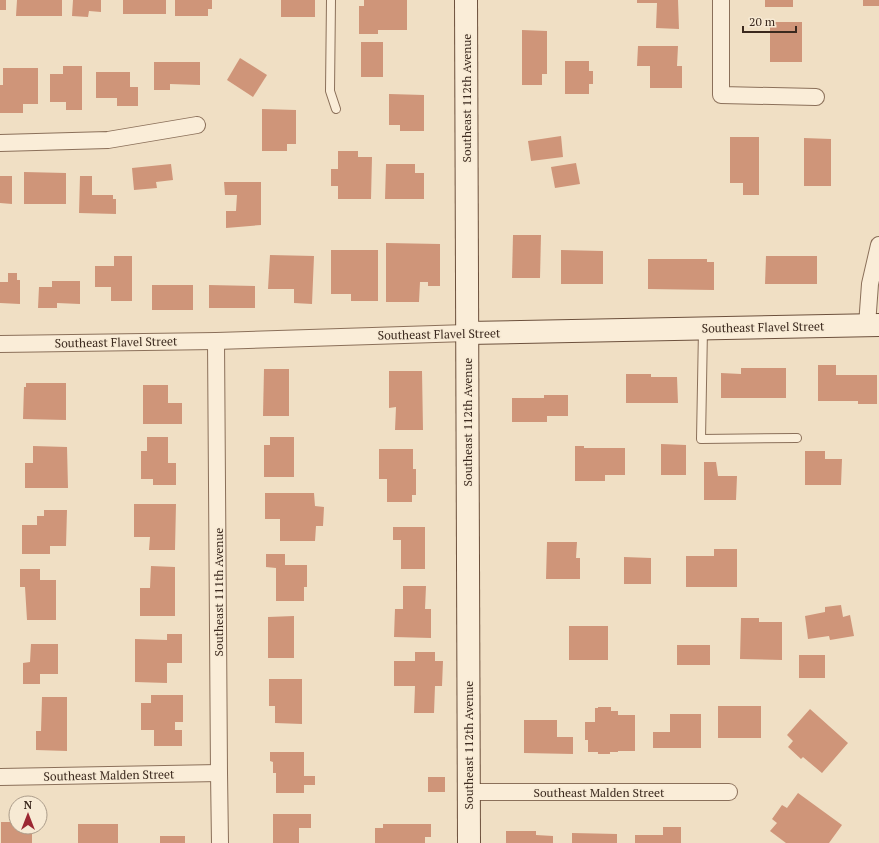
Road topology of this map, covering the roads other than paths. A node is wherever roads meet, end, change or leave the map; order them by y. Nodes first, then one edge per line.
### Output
1 (331, 0) edge
2 (466, 0) edge
3 (720, 0) edge
4 (816, 97) dead end
5 (336, 109) dead end
6 (197, 125) dead end
7 (0, 143) edge
8 (879, 245) edge
9 (873, 325) edge
10 (703, 329) junction
11 (467, 333) junction
12 (216, 341) junction
13 (0, 344) edge
14 (797, 438) dead end
15 (218, 773) junction
16 (0, 777) edge
17 (468, 792) junction
18 (729, 792) dead end
19 (220, 843) edge
20 (469, 843) edge

1 - 5 lane
2 - 11 main road, Southeast 112th Avenue
3 - 4 street
6 - 7 street
8 - 9 street
9 - 10 main road, Southeast Flavel Street
10 - 11 main road, Southeast Flavel Street
10 - 14 lane
11 - 12 street, Southeast Flavel Street
11 - 17 main road, Southeast 112th Avenue
12 - 13 street, Southeast Flavel Street
12 - 15 street, Southeast 111th Avenue
15 - 16 street, Southeast Malden Street
15 - 19 street, Southeast 111th Avenue
17 - 18 street, Southeast Malden Street
17 - 20 main road, Southeast 112th Avenue

